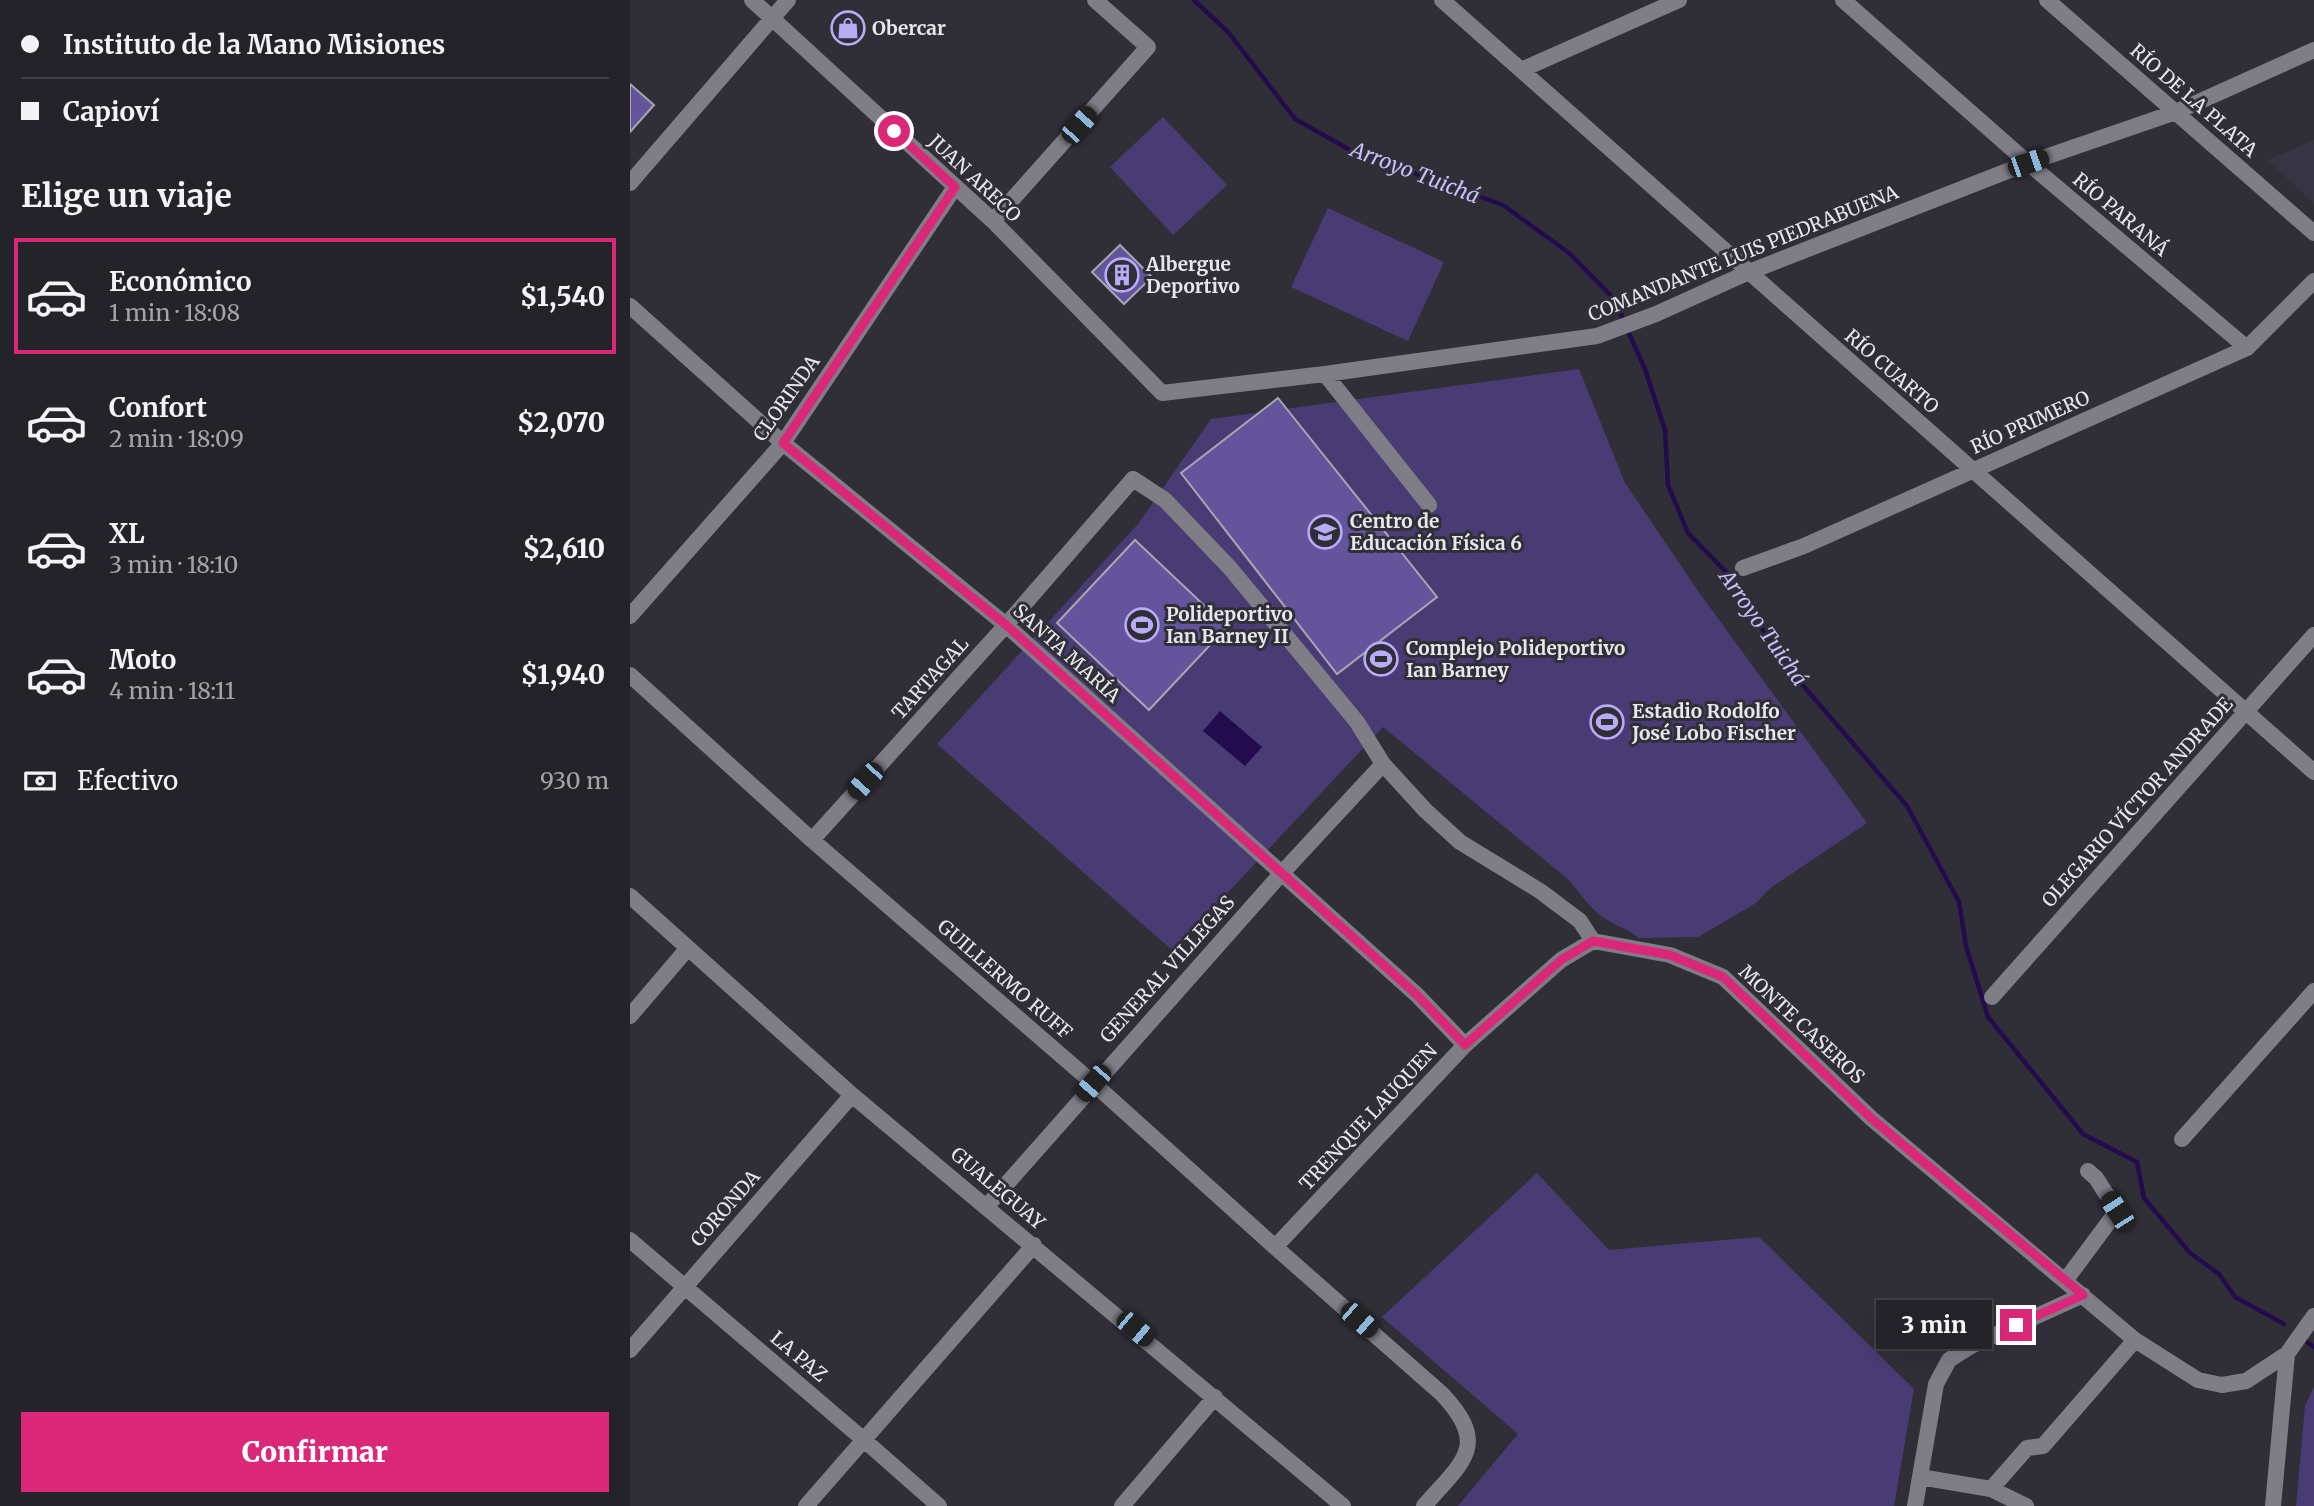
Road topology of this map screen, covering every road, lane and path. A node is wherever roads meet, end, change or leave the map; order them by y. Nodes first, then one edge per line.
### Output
1 (752, 0) edge
2 (788, 0) edge
3 (1095, 0) edge
4 (1442, 0) edge
5 (1679, 0) edge
6 (1843, 0) edge
7 (2047, 0) edge
8 (772, 18) junction
9 (2314, 50) edge
10 (1521, 70) junction
11 (2176, 112) junction
12 (2028, 163) junction
13 (630, 183) edge
14 (955, 187) junction
15 (993, 221) junction
16 (2314, 233) edge
17 (1749, 272) junction
18 (2314, 281) edge
19 (630, 306) edge
20 (2247, 348) junction
21 (1325, 374) junction
22 (1162, 393) joint
23 (783, 443) junction
24 (1973, 471) junction
25 (1429, 505) dead end
26 (1743, 568) dead end
27 (630, 616) edge
28 (1006, 625) junction
29 (2314, 635) edge
30 (630, 675) edge
31 (2246, 712) junction
32 (1383, 764) junction
33 (2314, 772) edge
34 (812, 839) junction
35 (1281, 874) junction
36 (630, 897) edge
37 (1593, 941) junction
38 (688, 948) junction
39 (2314, 991) edge
40 (1992, 997) dead end
41 (630, 1016) edge
42 (1465, 1045) junction
43 (1093, 1083) junction
44 (852, 1095) junction
45 (2182, 1139) dead end
46 (2088, 1171) dead end
47 (986, 1206) junction
48 (630, 1240) edge
49 (1034, 1245) junction
50 (1275, 1247) junction
51 (2065, 1281) junction
52 (684, 1286) junction
53 (2083, 1295) junction
54 (2314, 1316) edge
55 (2135, 1340) junction
56 (630, 1350) edge
57 (2287, 1353) junction
58 (1215, 1397) junction
59 (864, 1440) junction
60 (1920, 1477) junction
61 (1991, 1489) junction
62 (806, 1506) edge
63 (939, 1506) edge
64 (1122, 1506) edge
65 (1343, 1506) edge
66 (1424, 1506) edge
67 (1915, 1506) edge
68 (2026, 1506) edge
69 (2273, 1506) edge

1 - 8 street, JUAN ARECO
2 - 8 street
3 - 15 street
4 - 10 street, RÍO CUARTO
5 - 10 street
6 - 12 street, RÍO PARANÁ
7 - 11 street, RÍO DE LA PLATA
8 - 13 street
8 - 14 street, JUAN ARECO
9 - 11 street, COMANDANTE LUIS PIEDRABUENA
10 - 17 street, RÍO CUARTO
11 - 12 street, COMANDANTE LUIS PIEDRABUENA
11 - 16 street, RÍO DE LA PLATA
12 - 17 street, COMANDANTE LUIS PIEDRABUENA
12 - 20 street, RÍO PARANÁ
14 - 15 street, JUAN ARECO
14 - 23 street, CLORINDA
15 - 22 street, JUAN ARECO
17 - 21 street, COMANDANTE LUIS PIEDRABUENA
17 - 24 street, RÍO CUARTO
18 - 20 street, RÍO PRIMERO
19 - 23 street, SANTA MARÍA
20 - 24 street, RÍO PRIMERO
21 - 22 street, COMANDANTE LUIS PIEDRABUENA
21 - 25 street
23 - 27 street, CLORINDA
23 - 28 street, SANTA MARÍA
24 - 26 street, RÍO PRIMERO
24 - 31 street, RÍO CUARTO
28 - 32 street, TARTAGAL
28 - 34 street, TARTAGAL
28 - 35 street, SANTA MARÍA
29 - 31 street, OLEGARIO VÍCTOR ANDRADE
30 - 34 street, GUILLERMO RUFF
31 - 33 street, RÍO CUARTO
31 - 40 street, OLEGARIO VÍCTOR ANDRADE
32 - 35 street, GENERAL VILLEGAS
32 - 37 street
34 - 43 street, GUILLERMO RUFF
35 - 42 street, SANTA MARÍA
35 - 43 street, GENERAL VILLEGAS
36 - 38 street, GUALEGUAY
37 - 42 street, TRENQUE LAUQUEN
37 - 51 street, MONTE CASEROS
38 - 41 street
38 - 44 street, GUALEGUAY
39 - 45 street
42 - 50 street, TRENQUE LAUQUEN
43 - 47 street, GENERAL VILLEGAS
43 - 50 street, GUILLERMO RUFF
44 - 47 street, GUALEGUAY
44 - 52 street, CORONDA
46 - 51 street
47 - 49 street, GUALEGUAY
48 - 52 street, LA PAZ
49 - 58 street, GUALEGUAY
49 - 59 street
50 - 66 street, GUILLERMO RUFF
51 - 53 street, MONTE CASEROS
52 - 56 street, CORONDA
52 - 59 street, LA PAZ
53 - 55 street, MONTE CASEROS
53 - 60 street
54 - 57 street
55 - 57 street, MONTE CASEROS
55 - 61 street
57 - 69 street
58 - 64 street
58 - 65 street, GUALEGUAY
59 - 62 street
59 - 63 street, LA PAZ
60 - 61 street
60 - 67 street
61 - 68 street

